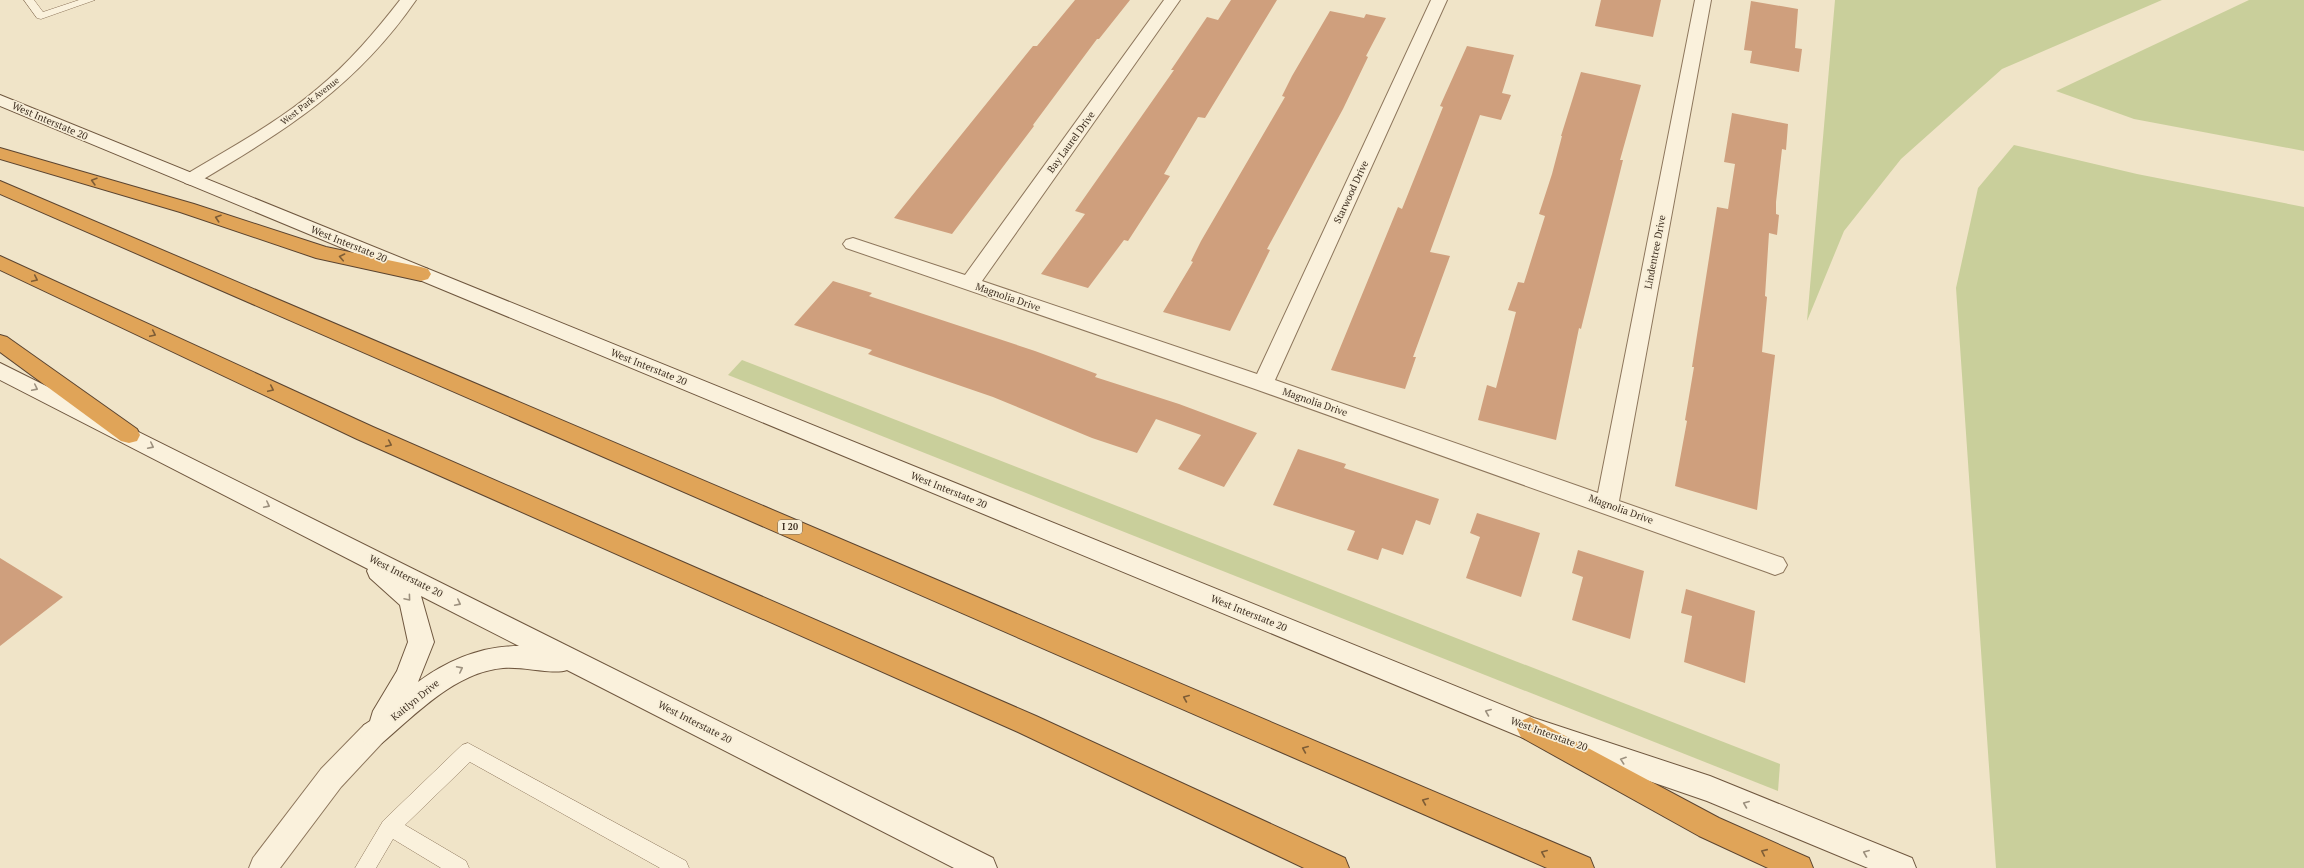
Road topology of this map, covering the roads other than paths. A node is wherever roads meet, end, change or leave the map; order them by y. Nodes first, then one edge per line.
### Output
1 (29, 0) edge
2 (90, 0) edge
3 (408, 0) edge
4 (1172, 0) edge
5 (1439, 0) edge
6 (1703, 0) edge
7 (0, 100) edge
8 (0, 153) edge
9 (191, 179) junction
10 (0, 188) edge
11 (853, 244) dead end
12 (0, 262) edge
13 (422, 274) junction
14 (970, 284) junction
15 (0, 342) edge
16 (0, 371) edge
17 (1263, 384) junction
18 (129, 435) junction
19 (1607, 504) junction
20 (359, 552) junction
21 (1775, 565) dead end
22 (598, 672) junction
23 (1530, 729) junction
24 (373, 734) junction
25 (390, 827) junction
26 (263, 868) edge
27 (365, 868) edge
28 (459, 868) edge
29 (679, 868) edge
30 (982, 868) edge
31 (1335, 868) edge
32 (1580, 868) edge
33 (1799, 868) edge
34 (1902, 868) edge

1 - 2 lane
3 - 9 street, West Park Avenue
4 - 14 street, Bay Laurel Drive
5 - 17 street, Starwood Drive
6 - 19 street, Lindentree Drive
7 - 9 street, West Interstate 20
13 -> 8 highway
9 - 13 street, West Interstate 20
32 -> 10 highway, I 20
11 - 14 street, Magnolia Drive
12 -> 31 highway
23 -> 13 street, West Interstate 20
14 - 17 street, Magnolia Drive
15 - 18 highway
16 -> 18 street, West Interstate 20
17 - 19 street, Magnolia Drive
18 -> 20 street, West Interstate 20
19 - 21 street, Magnolia Drive
20 -> 22 street, West Interstate 20
20 -> 24 street, Kaitlyn Drive
24 -> 22 street, Kaitlyn Drive
22 - 30 street, West Interstate 20
33 -> 23 highway
34 -> 23 street, West Interstate 20
24 - 26 street, Kaitlyn Drive
25 - 27 lane
25 - 28 lane
25 - 29 lane

